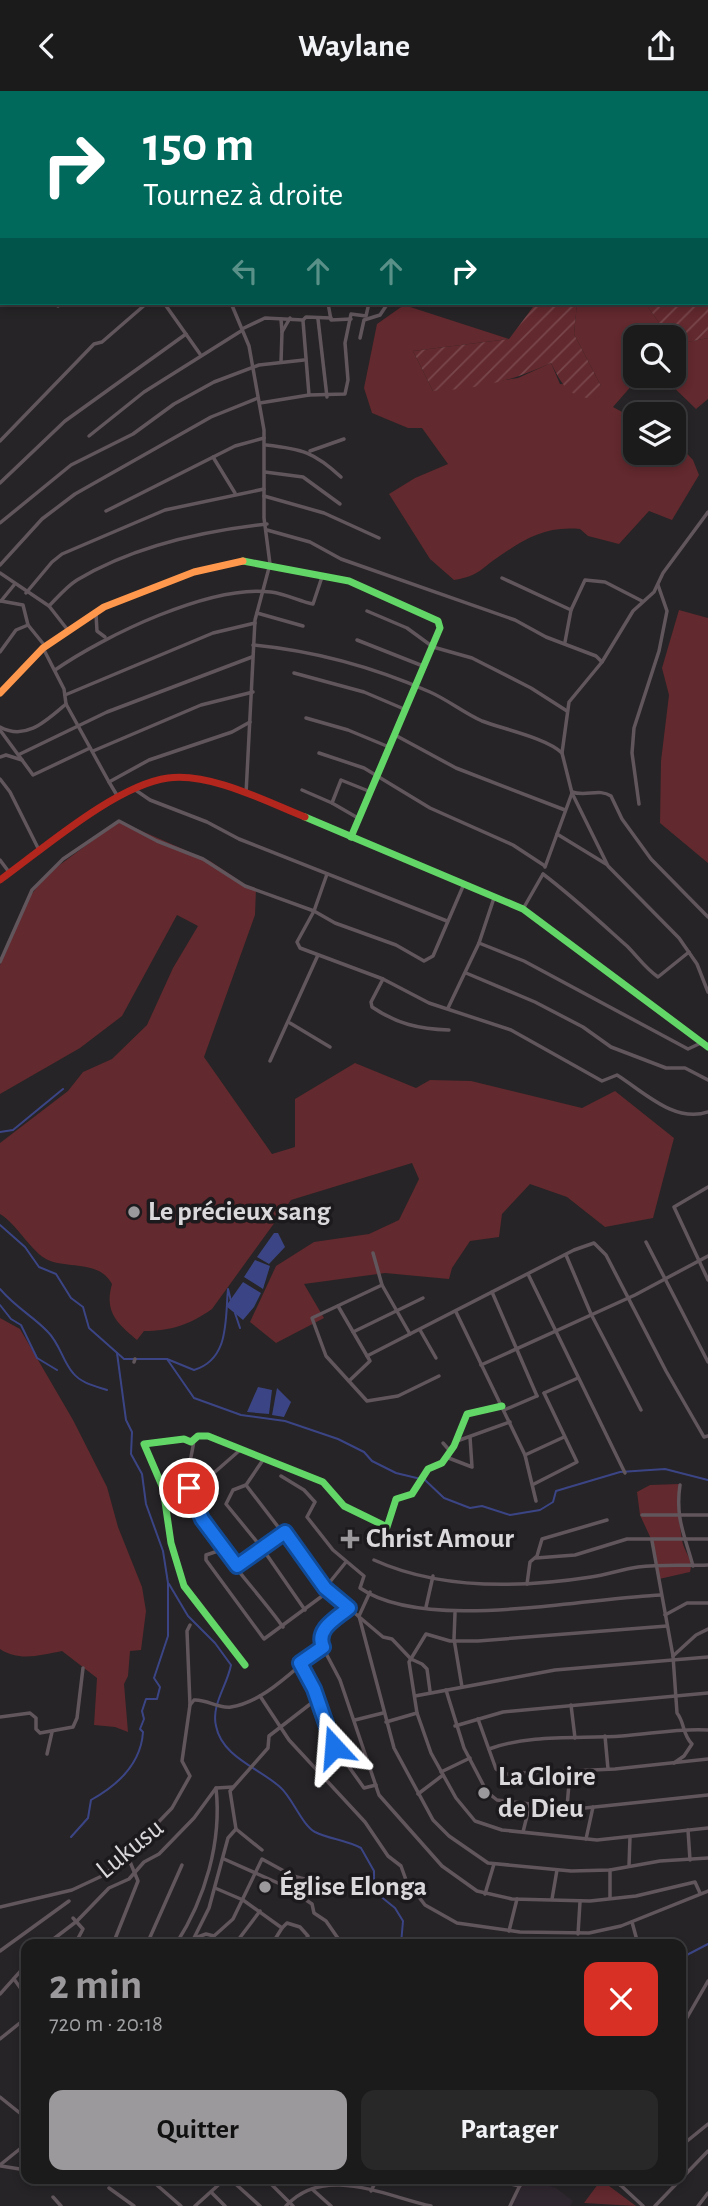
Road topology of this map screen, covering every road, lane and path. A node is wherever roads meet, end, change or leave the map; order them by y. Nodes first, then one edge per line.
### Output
1 (145, 305) edge
2 (165, 305) edge
3 (232, 305) edge
4 (328, 305) edge
5 (368, 305) edge
6 (387, 305) edge
7 (290, 318) junction
8 (318, 318) junction
9 (331, 318) junction
10 (365, 318) junction
11 (281, 319) junction
12 (303, 320) junction
13 (351, 320) junction
14 (242, 330) junction
15 (282, 333) junction
16 (186, 334) junction
17 (360, 338) dead end
18 (200, 354) junction
19 (304, 360) junction
20 (281, 362) junction
21 (254, 368) junction
22 (309, 394) junction
23 (327, 397) junction
24 (259, 401) junction
25 (89, 436) dead end
26 (264, 437) junction
27 (344, 439) dead end
28 (0, 441) edge
29 (266, 445) junction
30 (302, 450) junction
31 (214, 457) junction
32 (265, 472) junction
33 (341, 477) dead end
34 (0, 483) edge
35 (264, 489) junction
36 (235, 493) junction
37 (264, 496) junction
38 (340, 504) dead end
39 (106, 511) dead end
40 (708, 512) edge
41 (0, 523) edge
42 (267, 527) junction
43 (379, 538) dead end
44 (270, 564) junction
45 (0, 565) edge
46 (0, 573) edge
47 (322, 577) junction
48 (502, 578) dead end
49 (14, 585) junction
50 (658, 585) junction
51 (264, 592) junction
52 (26, 593) junction
53 (642, 601) junction
54 (0, 602) edge
55 (48, 606) junction
56 (571, 610) junction
57 (367, 611) dead end
58 (257, 613) junction
59 (96, 614) junction
60 (255, 623) junction
61 (28, 625) junction
62 (303, 626) dead end
63 (67, 629) junction
64 (107, 638) junction
65 (357, 640) dead end
66 (565, 642) junction
67 (253, 645) junction
68 (44, 647) junction
69 (433, 647) junction
70 (0, 652) edge
71 (252, 657) junction
72 (602, 662) junction
73 (423, 666) junction
74 (55, 670) junction
75 (294, 673) dead end
76 (416, 687) junction
77 (253, 692) junction
78 (0, 693) edge
79 (65, 695) junction
80 (66, 704) junction
81 (404, 709) junction
82 (567, 711) junction
83 (306, 718) dead end
84 (250, 722) junction
85 (78, 725) junction
86 (0, 728) edge
87 (394, 734) junction
88 (390, 748) junction
89 (92, 749) junction
90 (319, 753) dead end
91 (562, 753) junction
92 (20, 754) junction
93 (0, 757) edge
94 (24, 760) junction
95 (379, 777) junction
96 (0, 779) edge
97 (108, 782) junction
98 (134, 789) junction
99 (302, 790) dead end
100 (370, 792) junction
101 (571, 792) junction
102 (246, 794) junction
103 (118, 797) junction
104 (331, 803) junction
105 (639, 804) dead end
106 (565, 810) junction
107 (358, 818) junction
108 (557, 834) junction
109 (351, 837) junction
110 (39, 850) junction
111 (0, 860) edge
112 (545, 866) junction
113 (608, 866) junction
114 (9, 872) junction
115 (327, 874) junction
116 (542, 874) junction
117 (0, 880) edge
118 (464, 884) junction
119 (494, 898) junction
120 (523, 909) junction
121 (314, 911) junction
122 (708, 917) edge
123 (447, 921) junction
124 (479, 943) junction
125 (689, 952) junction
126 (2, 953) edge
127 (318, 955) junction
128 (0, 963) edge
129 (466, 973) junction
130 (383, 979) junction
131 (708, 992) edge
132 (448, 1007) junction
133 (290, 1023) junction
134 (449, 1030) dead end
135 (705, 1045) edge
136 (330, 1047) dead end
137 (270, 1061) dead end
138 (708, 1080) edge
139 (708, 1112) edge
140 (708, 1187) edge
141 (646, 1242) dead end
142 (373, 1253) dead end
143 (566, 1255) junction
144 (708, 1256) edge
145 (698, 1261) junction
146 (528, 1274) junction
147 (664, 1280) junction
148 (708, 1280) edge
149 (382, 1285) junction
150 (492, 1292) junction
151 (423, 1298) dead end
152 (628, 1298) junction
153 (338, 1306) junction
154 (397, 1311) junction
155 (456, 1313) junction
156 (591, 1314) junction
157 (420, 1329) junction
158 (555, 1330) junction
159 (352, 1332) junction
160 (410, 1334) junction
161 (517, 1350) junction
162 (367, 1356) junction
163 (436, 1359) dead end
164 (708, 1363) edge
165 (481, 1365) junction
166 (439, 1376) dead end
167 (578, 1378) junction
168 (349, 1381) junction
169 (544, 1393) junction
170 (537, 1396) junction
171 (503, 1408) junction
172 (641, 1411) dead end
173 (510, 1422) junction
174 (708, 1436) edge
175 (470, 1437) junction
176 (564, 1437) junction
177 (194, 1440) junction
178 (457, 1441) junction
179 (443, 1443) dead end
180 (240, 1450) junction
181 (448, 1454) junction
182 (525, 1455) junction
183 (263, 1460) junction
184 (625, 1473) dead end
185 (281, 1476) dead end
186 (534, 1484) junction
187 (246, 1485) junction
188 (680, 1485) dead end
189 (191, 1493) junction
190 (536, 1501) dead end
191 (642, 1515) dead end
192 (679, 1515) junction
193 (708, 1515) edge
194 (607, 1520) dead end
195 (285, 1532) junction
196 (682, 1539) junction
197 (708, 1539) edge
198 (652, 1541) junction
199 (262, 1548) junction
200 (223, 1549) junction
201 (536, 1558) junction
202 (374, 1560) dead end
203 (346, 1562) junction
204 (708, 1565) edge
205 (237, 1566) junction
206 (654, 1566) junction
207 (693, 1566) junction
208 (433, 1576) junction
209 (527, 1584) junction
210 (327, 1590) junction
211 (370, 1593) junction
212 (661, 1595) junction
213 (708, 1603) edge
214 (426, 1607) junction
215 (349, 1608) junction
216 (306, 1610) junction
217 (455, 1612) junction
218 (665, 1615) junction
219 (359, 1616) junction
220 (190, 1625) dead end
221 (283, 1626) junction
222 (667, 1626) junction
223 (708, 1629) edge
224 (455, 1641) junction
225 (323, 1647) junction
226 (708, 1657) edge
227 (411, 1658) junction
228 (673, 1658) junction
229 (300, 1663) junction
230 (245, 1665) dead end
231 (83, 1668) dead end
232 (462, 1687) junction
233 (446, 1690) junction
234 (430, 1691) junction
235 (708, 1693) edge
236 (260, 1696) junction
237 (415, 1696) junction
238 (674, 1696) junction
239 (318, 1698) junction
240 (190, 1705) junction
241 (571, 1705) junction
242 (383, 1713) junction
243 (417, 1713) junction
244 (0, 1717) edge
245 (478, 1719) junction
246 (354, 1720) junction
247 (386, 1722) junction
248 (456, 1726) junction
249 (279, 1727) junction
250 (684, 1728) junction
251 (708, 1730) edge
252 (51, 1732) junction
253 (605, 1736) junction
254 (575, 1738) junction
255 (489, 1749) junction
256 (47, 1754) dead end
257 (470, 1758) junction
258 (708, 1759) edge
259 (673, 1764) junction
260 (608, 1769) junction
261 (570, 1772) junction
262 (442, 1773) junction
263 (376, 1785) junction
264 (233, 1787) junction
265 (216, 1788) junction
266 (418, 1794) junction
267 (708, 1795) edge
268 (530, 1803) junction
269 (567, 1807) junction
270 (593, 1807) junction
271 (708, 1828) edge
272 (236, 1829) junction
273 (688, 1829) junction
274 (523, 1832) junction
275 (630, 1836) junction
276 (586, 1839) junction
277 (262, 1850) dead end
278 (128, 1857) junction
279 (708, 1858) edge
280 (224, 1859) junction
281 (690, 1860) junction
282 (494, 1864) junction
283 (182, 1865) dead end
284 (629, 1866) junction
285 (557, 1870) junction
286 (610, 1870) junction
287 (256, 1872) junction
288 (136, 1873) junction
289 (316, 1882) dead end
290 (215, 1888) junction
291 (708, 1891) edge
292 (701, 1893) junction
293 (485, 1894) junction
294 (517, 1899) junction
295 (552, 1899) junction
296 (610, 1899) junction
297 (243, 1900) junction
298 (69, 1901) dead end
299 (580, 1902) junction
300 (0, 1907) edge
301 (260, 1911) junction
302 (75, 1920) junction
303 (632, 1922) junction
304 (282, 1928) junction
305 (509, 1931) junction
306 (578, 1934) junction
307 (195, 1938) joint
308 (53, 1939) edge
309 (78, 1939) edge
310 (115, 1939) edge
311 (150, 1939) edge
312 (179, 1939) edge
313 (239, 1939) edge
314 (275, 1939) edge
315 (306, 1939) edge
316 (339, 1939) edge
317 (637, 1939) edge
318 (0, 1951) edge
319 (21, 1971) edge
320 (14, 1979) junction
321 (708, 1981) edge
322 (21, 1989) edge
323 (0, 1994) edge
324 (686, 2019) edge
325 (21, 2022) edge
326 (0, 2039) edge
327 (0, 2097) edge
328 (21, 2114) edge
329 (708, 2124) edge
330 (686, 2142) edge
331 (21, 2148) edge
332 (708, 2151) edge
333 (0, 2166) edge
334 (21, 2169) edge
335 (686, 2174) edge
336 (156, 2184) edge
337 (221, 2184) edge
338 (233, 2184) edge
339 (270, 2184) edge
340 (334, 2184) edge
341 (344, 2184) edge
342 (374, 2184) edge
343 (511, 2184) edge
344 (676, 2184) edge
345 (620, 2185) edge
346 (520, 2186) joint
347 (109, 2188) dead end
348 (312, 2188) junction
349 (371, 2191) junction
350 (211, 2192) junction
351 (708, 2193) edge
352 (53, 2197) dead end
353 (289, 2205) edge
354 (61, 2206) edge
355 (134, 2206) edge
356 (181, 2206) edge
357 (195, 2206) edge
358 (225, 2206) edge
359 (260, 2206) edge
360 (331, 2206) edge
361 (431, 2206) edge
362 (510, 2206) edge
363 (643, 2206) edge
364 (655, 2206) edge
365 (698, 2206) edge

1 - 28 street
2 - 16 street
3 - 14 street
4 - 9 street
5 - 10 street
6 - 10 street
7 - 11 street
7 - 12 street
7 - 15 street
8 - 9 street
8 - 12 street
8 - 23 street
9 - 13 street
10 - 13 street
10 - 17 street
11 - 14 street
11 - 15 street
12 - 19 street
13 - 23 street
14 - 18 street
14 - 21 street
15 - 20 street
16 - 18 street
16 - 34 street
18 - 25 street
19 - 20 street
19 - 22 street
20 - 21 street
21 - 24 street
21 - 41 street
22 - 23 street
22 - 24 street
24 - 26 street
24 - 45 street
26 - 29 street
26 - 31 street
27 - 30 street
29 - 30 street
29 - 32 street
30 - 33 street
31 - 36 street
31 - 39 street
32 - 35 street
32 - 38 street
35 - 36 street
35 - 37 street
36 - 52 street
37 - 42 street
37 - 43 street
40 - 50 street
42 - 44 street
42 - 55 street
42 - 66 street
44 - 47 street
44 - 51 street
44 - 59 street
46 - 49 street
47 - 51 street
47 - 69 street
48 - 56 street
49 - 52 street
49 - 54 street
50 - 53 street
50 - 105 street
51 - 58 street
51 - 64 street
52 - 55 street
53 - 56 street
53 - 72 street
54 - 61 street
55 - 63 street
56 - 66 street
57 - 69 street
58 - 60 street
58 - 62 street
59 - 63 street
59 - 64 street
60 - 67 street
60 - 79 street
61 - 68 street
61 - 70 street
63 - 68 street
64 - 74 street
65 - 73 street
66 - 72 street
67 - 71 street
67 - 76 street
68 - 74 street
68 - 78 street
69 - 73 street
69 - 82 street
71 - 77 street
71 - 85 street
72 - 82 street
73 - 76 street
74 - 79 street
75 - 81 street
76 - 81 street
76 - 91 street
77 - 84 street
77 - 89 street
79 - 80 street
80 - 85 street
80 - 86 street
81 - 87 street
82 - 91 street
83 - 88 street
84 - 97 street
84 - 102 street
85 - 89 street
85 - 92 street
86 - 92 street
87 - 88 street
87 - 106 street
88 - 95 street
89 - 94 street
89 - 97 street
90 - 95 street
91 - 101 street
92 - 94 street
93 - 94 street
95 - 100 street
95 - 112 street
96 - 110 street
97 - 103 street
98 - 102 street
98 - 103 street
98 - 115 street
99 - 104 street
100 - 104 street
100 - 107 street
101 - 106 street
101 - 113 street
101 - 122 street
102 - 109 street
103 - 110 street
104 - 107 street
106 - 108 street
107 - 109 street
108 - 112 street
108 - 113 street
109 - 118 street
110 - 114 street
111 - 114 street
112 - 116 street
113 - 125 street
114 - 117 street
115 - 121 street
115 - 123 street
116 - 120 street
116 - 125 street
118 - 119 street
118 - 123 street
119 - 120 street
119 - 124 street
120 - 135 street
121 - 123 street
121 - 126 street
121 - 127 street
124 - 129 street
124 - 135 street
125 - 131 street
126 - 128 street
127 - 130 street
127 - 133 street
129 - 132 street
129 - 138 street
130 - 132 street
130 - 134 street
132 - 139 street
133 - 136 street
133 - 137 street
140 - 145 street
141 - 147 street
142 - 149 street
143 - 146 street
143 - 152 street
143 - 156 street
144 - 145 street
145 - 147 street
145 - 148 street
146 - 150 street
146 - 158 street
147 - 152 street
147 - 164 street
149 - 153 street
149 - 154 street
150 - 155 street
150 - 161 street
151 - 154 street
152 - 156 street
152 - 174 street
153 - 159 street
153 - 168 street
154 - 159 street
154 - 160 street
155 - 157 street
155 - 165 street
156 - 158 street
156 - 172 street
157 - 160 street
157 - 163 street
158 - 161 street
158 - 167 street
159 - 162 street
160 - 162 street
161 - 165 street
161 - 170 street
162 - 168 street
165 - 171 street
166 - 168 street
167 - 169 street
167 - 184 street
169 - 170 street
169 - 176 street
170 - 171 street
171 - 173 street
171 - 178 street
173 - 175 street
173 - 182 street
175 - 178 street
175 - 181 street
176 - 182 street
176 - 186 street
177 - 180 street
177 - 189 street
177 - 230 street
178 - 181 street
179 - 181 street
180 - 183 street
180 - 189 street
181 - 183 street
182 - 186 street
183 - 187 street
185 - 203 street
186 - 190 street
187 - 195 street
187 - 199 street
188 - 192 street
189 - 200 street
191 - 192 street
192 - 193 street
192 - 196 street
194 - 201 street
195 - 199 street
195 - 210 street
196 - 197 street
196 - 198 street
196 - 207 street
198 - 201 street
198 - 206 street
199 - 205 street
199 - 216 street
200 - 205 street
200 - 221 street
201 - 209 street
202 - 208 street
203 - 210 street
203 - 211 street
204 - 207 street
205 - 221 street
206 - 207 street
206 - 209 street
206 - 212 street
208 - 209 street
208 - 214 street
210 - 215 street
210 - 216 street
211 - 214 street
211 - 219 street
212 - 217 street
212 - 218 street
213 - 218 street
214 - 217 street
215 - 219 street
215 - 225 street
216 - 221 street
217 - 224 street
218 - 222 street
219 - 227 street
219 - 242 street
220 - 240 street
222 - 224 street
222 - 228 street
223 - 228 street
224 - 227 street
224 - 232 street
225 - 229 street
225 - 246 street
226 - 228 street
227 - 234 street
227 - 237 street
228 - 232 street
228 - 238 street
229 - 236 street
229 - 239 street
231 - 252 street
232 - 233 street
233 - 234 street
233 - 248 street
234 - 237 street
235 - 238 street
236 - 240 street
236 - 249 street
237 - 243 street
238 - 241 street
238 - 250 street
239 - 249 street
239 - 263 street
240 - 278 street
241 - 245 street
241 - 254 street
242 - 246 street
242 - 247 street
243 - 247 street
243 - 262 street
244 - 252 street
245 - 248 street
245 - 255 street
246 - 263 street
247 - 266 street
248 - 257 street
249 - 264 street
249 - 305 street
250 - 251 street
250 - 253 street
250 - 259 street
252 - 256 street
253 - 254 street
253 - 260 street
254 - 255 street
255 - 261 street
257 - 262 street
257 - 268 street
258 - 259 street
259 - 260 street
260 - 261 street
261 - 269 street
262 - 266 street
262 - 274 street
263 - 293 street
264 - 265 street
264 - 272 street
265 - 288 street, Lukusu
265 - 312 street
266 - 282 street
267 - 270 street
268 - 269 street
268 - 274 street
269 - 270 street
270 - 276 street
271 - 273 street
272 - 277 street
272 - 280 street
273 - 275 street
273 - 281 street
274 - 276 street
275 - 276 street
275 - 284 street
278 - 288 street
278 - 300 street
279 - 281 street
280 - 287 street
280 - 290 street
281 - 284 street
282 - 285 street
282 - 293 street
283 - 311 street
284 - 286 street
285 - 286 street
285 - 295 street
286 - 296 street
287 - 289 street
287 - 297 street
287 - 316 street
288 - 302 street, Lukusu
288 - 310 street
290 - 297 street
290 - 307 street
291 - 292 street
292 - 296 street
292 - 303 street
293 - 294 street
294 - 295 street
294 - 305 street
295 - 299 street
296 - 299 street
297 - 301 street
297 - 307 street
298 - 318 street
299 - 306 street
301 - 304 street
301 - 313 street
302 - 308 street, Lukusu
302 - 309 street
303 - 306 street
303 - 317 street
304 - 314 street
304 - 315 street
305 - 306 street
319 - 320 street
320 - 322 street
320 - 323 street
321 - 324 street
325 - 326 street
327 - 328 street
329 - 330 street
331 - 333 street
332 - 335 street
333 - 334 street
336 - 356 street
337 - 350 street
338 - 359 street
339 - 353 street
340 - 348 street
341 - 349 street
342 - 349 street
343 - 346 street
344 - 364 street
345 - 363 street
346 - 362 street
347 - 355 street
348 - 353 street
348 - 360 street
349 - 361 street
350 - 357 street
350 - 358 street
351 - 365 street
352 - 354 street

